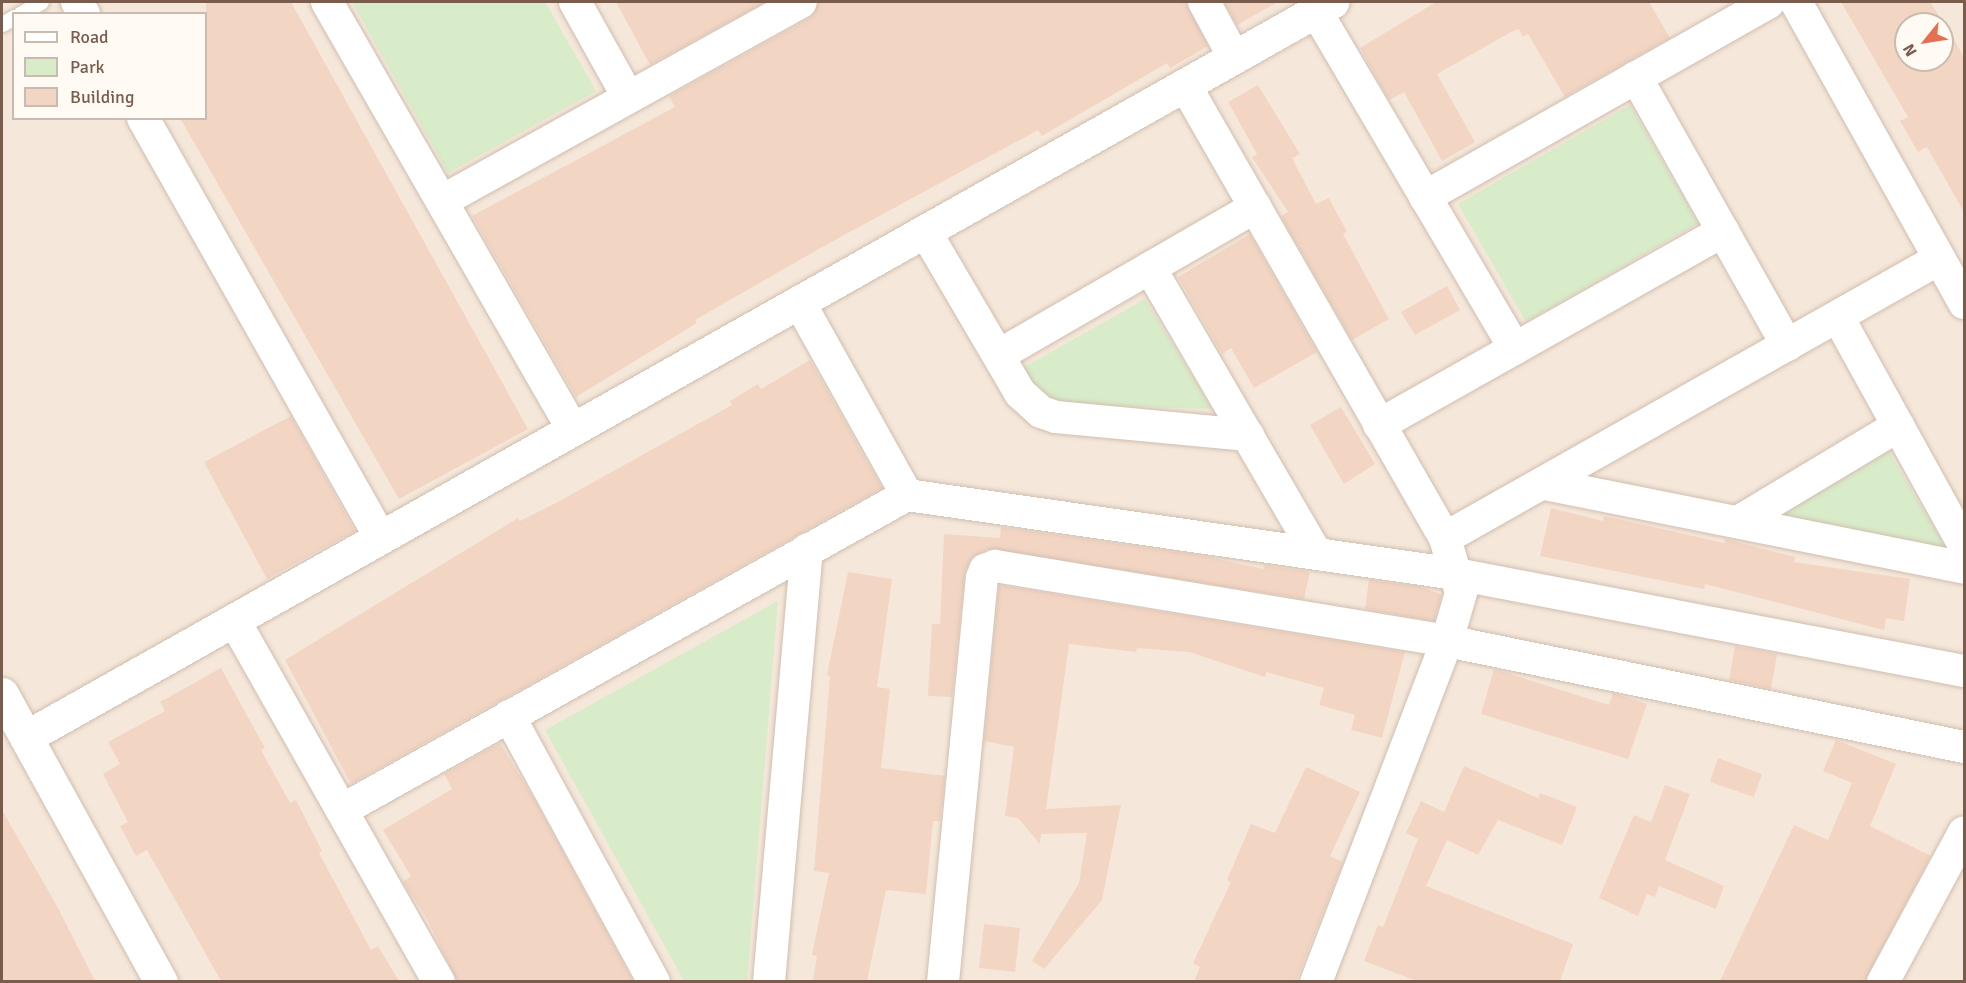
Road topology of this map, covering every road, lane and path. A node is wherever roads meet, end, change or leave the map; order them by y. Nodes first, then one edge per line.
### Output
1 (41, 2) edge
2 (327, 2) edge
3 (575, 2) edge
4 (801, 2) edge
5 (1204, 2) edge
6 (1769, 2) edge
7 (1796, 2) edge
8 (1324, 6) edge
9 (24, 12) edge
10 (1234, 57) junction
11 (1636, 77) junction
12 (1185, 85) junction
13 (628, 97) junction
14 (144, 120) edge
15 (1425, 197) junction
16 (442, 201) junction
17 (1255, 207) junction
18 (925, 231) junction
19 (1723, 231) junction
20 (1940, 259) junction
21 (1150, 268) junction
22 (799, 302) junction
23 (1965, 303) edge
24 (1838, 317) junction
25 (1787, 345) junction
26 (1515, 349) junction
27 (999, 355) junction
28 (1379, 425) junction
29 (1899, 426) junction
30 (573, 429) junction
31 (1248, 435) junction
32 (1545, 483) junction
33 (906, 495) junction
34 (1738, 522) junction
35 (381, 538) junction
36 (1445, 538) junction
37 (1965, 545) edge
38 (807, 550) junction
39 (1316, 554) junction
40 (1965, 568) edge
41 (1456, 574) junction
42 (234, 620) junction
43 (1447, 641) junction
44 (1965, 671) edge
45 (2, 694) edge
46 (509, 716) junction
47 (26, 737) junction
48 (1965, 747) edge
49 (342, 810) junction
50 (1965, 832) edge
51 (161, 981) edge
52 (439, 981) edge
53 (654, 981) edge
54 (769, 981) edge
55 (943, 981) edge
56 (1316, 981) edge
57 (1883, 981) edge

1 - 9 lane
2 - 16 street
3 - 13 street
4 - 13 street
5 - 10 street
6 - 11 street
7 - 20 street
8 - 10 street
8 - 15 street
10 - 12 street
11 - 15 street
11 - 19 street
12 - 17 street
12 - 18 street
13 - 16 street
14 - 35 street
15 - 26 street
16 - 30 street
17 - 21 street
17 - 28 street
18 - 22 street
18 - 27 street
19 - 25 street
19 - 26 street
20 - 23 street
20 - 24 street
21 - 27 street
21 - 31 street
22 - 30 street
22 - 33 street
24 - 25 street
24 - 29 street
25 - 32 street
26 - 28 street
27 - 31 street
28 - 36 street
29 - 34 street
29 - 37 street
30 - 35 street
31 - 39 street
32 - 34 street
32 - 36 street
33 - 38 street
33 - 39 street
34 - 40 street
35 - 42 street
36 - 41 street
38 - 46 street
38 - 54 street
39 - 41 street
41 - 43 street
41 - 44 street
42 - 47 street
42 - 49 street
43 - 48 street
43 - 55 street
43 - 56 street
45 - 47 street
46 - 49 street
46 - 53 street
47 - 51 street
49 - 52 street
50 - 57 street

